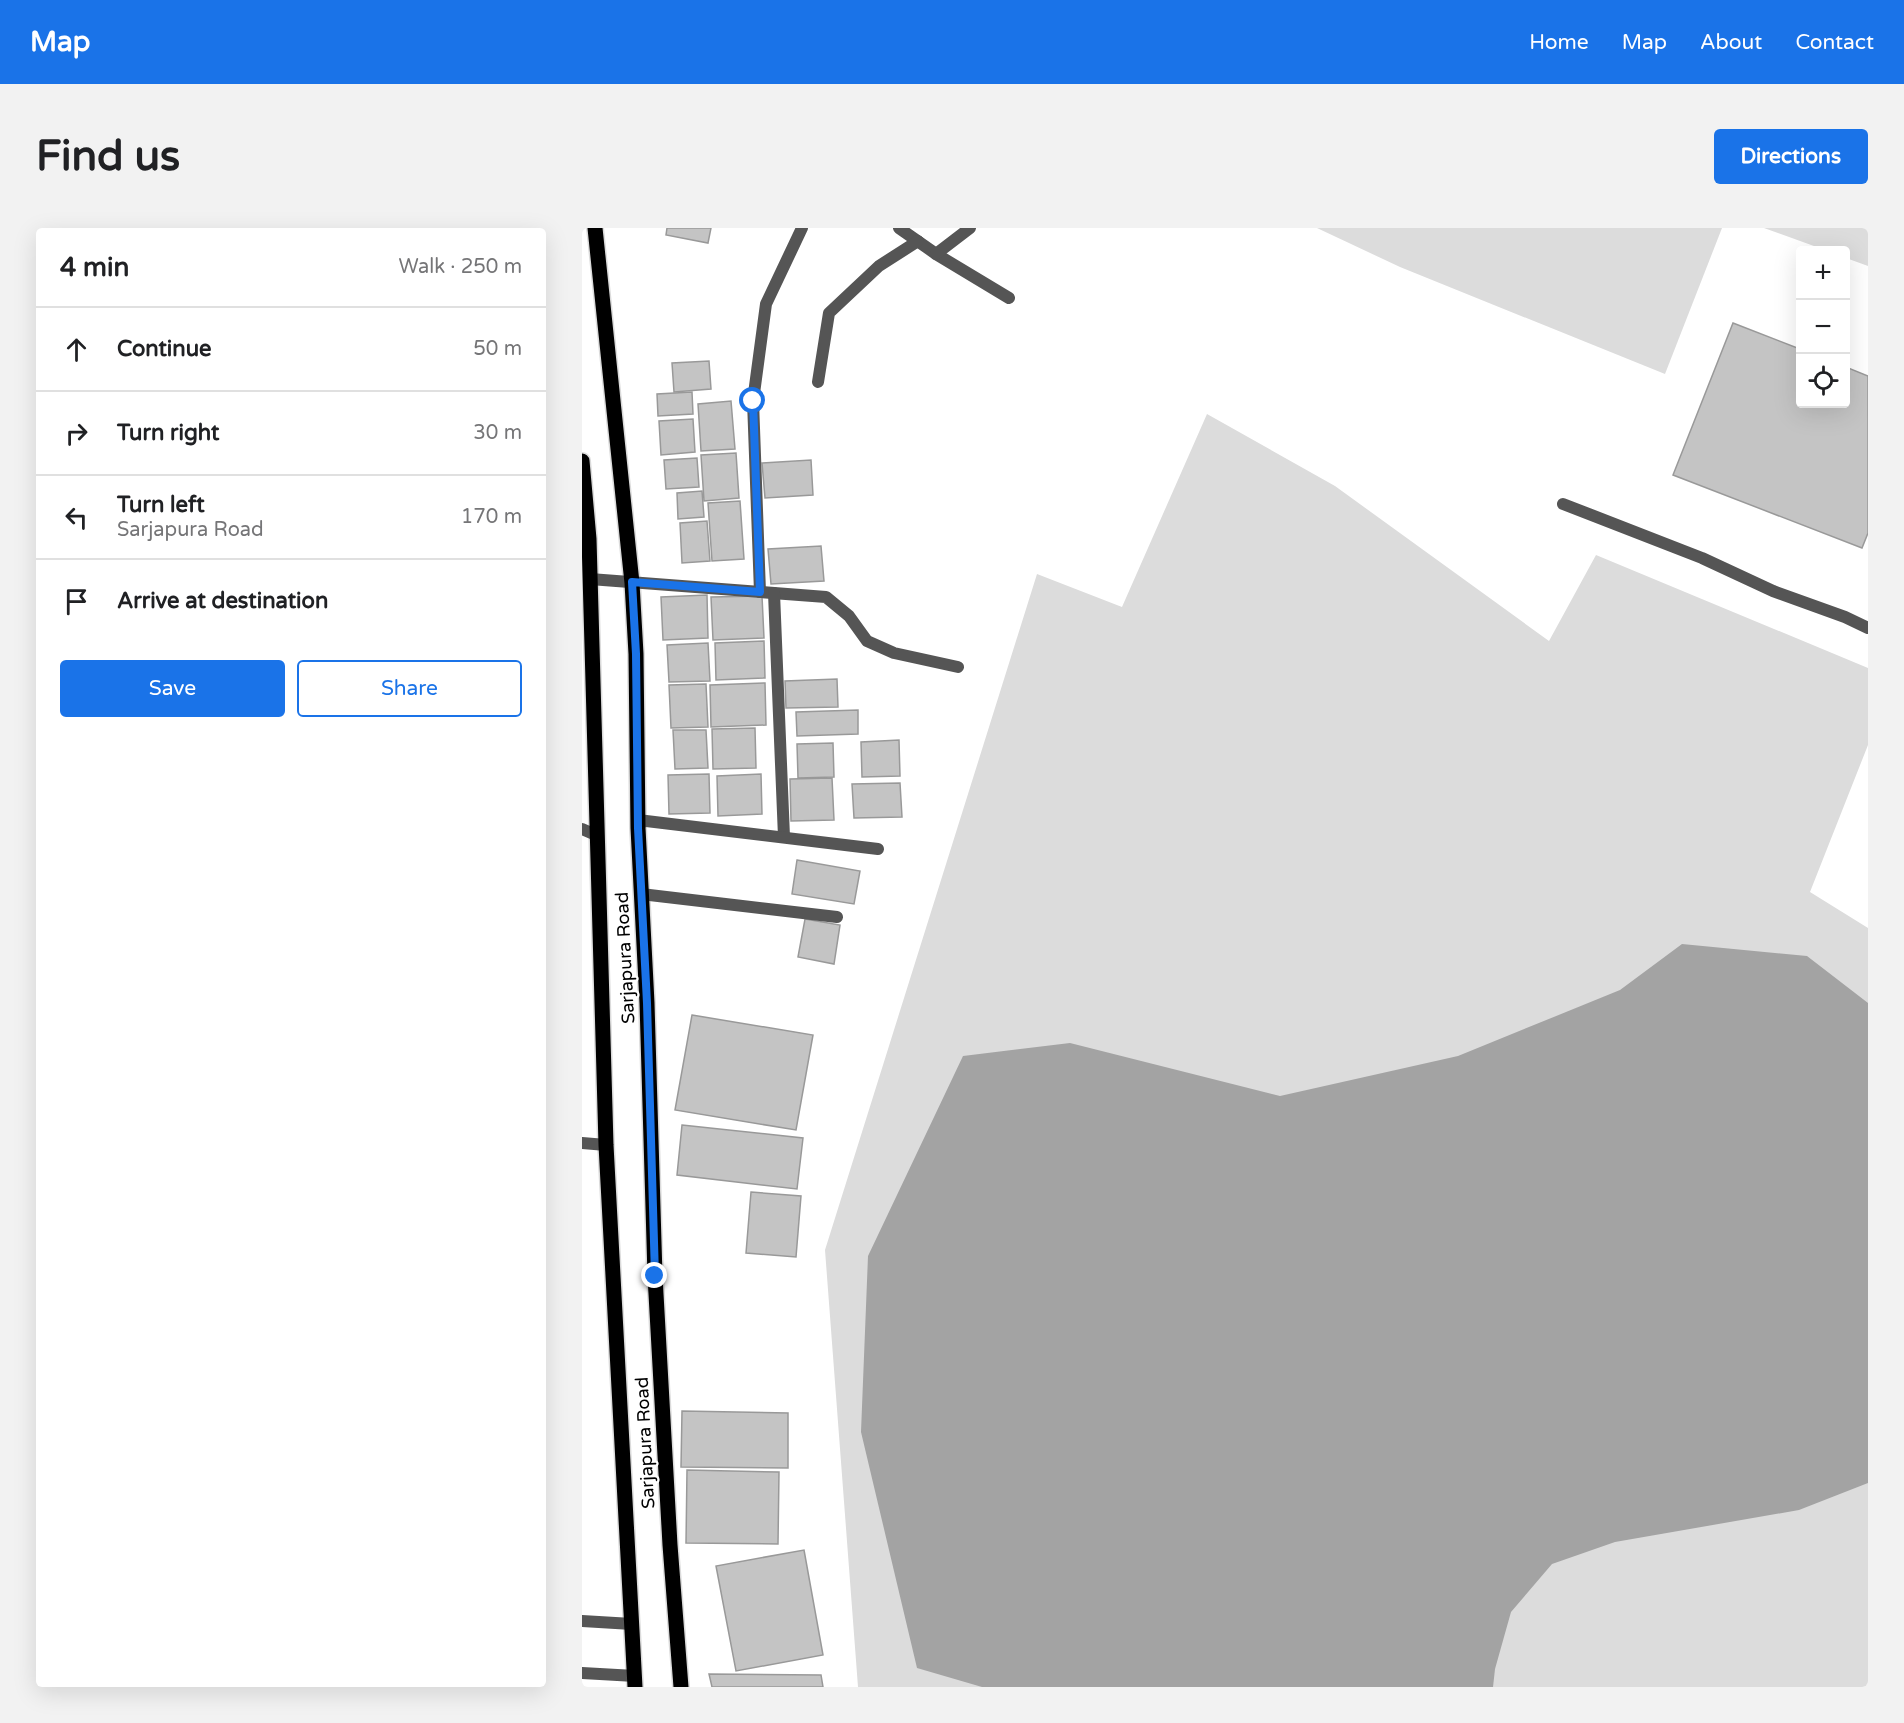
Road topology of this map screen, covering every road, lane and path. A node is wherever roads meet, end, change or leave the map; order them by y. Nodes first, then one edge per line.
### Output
1 (595, 228) edge
2 (802, 228) edge
3 (899, 228) edge
4 (970, 228) edge
5 (918, 241) junction
6 (936, 254) junction
7 (1009, 298) dead end
8 (818, 382) dead end
9 (582, 461) edge
10 (1563, 504) dead end
11 (585, 539) edge
12 (590, 579) junction
13 (632, 582) junction
14 (760, 592) junction
15 (774, 593) junction
16 (1868, 628) edge
17 (587, 662) edge
18 (958, 667) dead end
19 (638, 820) junction
20 (589, 832) edge
21 (784, 837) junction
22 (878, 849) dead end
23 (641, 894) junction
24 (837, 917) dead end
25 (582, 1143) edge
26 (606, 1145) junction
27 (582, 1621) edge
28 (632, 1624) junction
29 (582, 1672) edge
30 (635, 1682) edge
31 (681, 1687) edge

1 - 13 main road, Sarjapura Road
2 - 14 street
3 - 5 street
4 - 6 street
5 - 6 street
5 - 8 street
6 - 7 street
9 - 11 main road, Sarjapura Road
10 - 16 street
11 - 12 main road, Sarjapura Road
12 - 13 street
12 - 17 main road, Sarjapura Road
13 - 14 street
13 - 19 main road, Sarjapura Road
14 - 15 street
15 - 18 street
15 - 21 street
17 - 20 main road, Sarjapura Road
19 - 21 street
19 - 23 main road, Sarjapura Road
20 - 26 main road, Sarjapura Road
21 - 22 street
23 - 24 street
23 - 31 main road, Sarjapura Road
25 - 26 street
26 - 28 main road, Sarjapura Road
27 - 28 street
28 - 30 main road, Sarjapura Road
29 - 30 street

